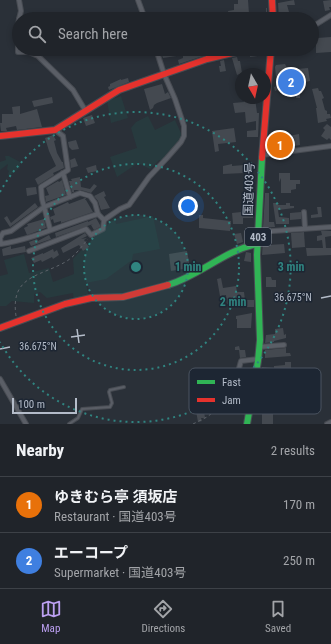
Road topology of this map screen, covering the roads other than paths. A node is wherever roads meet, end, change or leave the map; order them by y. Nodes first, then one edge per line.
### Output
1 (19, 0) edge
2 (138, 0) edge
3 (272, 0) edge
4 (276, 0) edge
5 (273, 8) junction
6 (21, 12) edge
7 (142, 12) edge
8 (273, 12) edge
9 (331, 15) edge
10 (319, 23) edge
11 (38, 56) edge
12 (158, 56) edge
13 (222, 56) edge
14 (270, 56) edge
15 (164, 74) junction
16 (85, 110) junction
17 (55, 130) junction
18 (0, 136) edge
19 (331, 146) edge
20 (261, 155) junction
21 (63, 173) junction
22 (70, 197) junction
23 (44, 207) junction
24 (304, 212) dead end
25 (98, 214) junction
26 (104, 220) junction
27 (331, 227) edge
28 (305, 228) junction
29 (50, 229) junction
30 (258, 232) junction
31 (0, 238) edge
32 (257, 244) junction
33 (29, 251) dead end
34 (0, 328) edge
35 (284, 345) dead end
36 (260, 347) junction
37 (259, 360) junction
38 (239, 368) edge
39 (258, 368) edge
40 (0, 379) edge
41 (124, 387) dead end
42 (249, 414) edge
43 (331, 422) edge
44 (26, 424) edge
45 (68, 424) edge
46 (247, 424) edge
47 (328, 424) edge

1 - 6 street
2 - 7 street
3 - 5 main road
4 - 5 street
5 - 8 main road
9 - 10 street
11 - 16 street
12 - 15 street
13 - 15 main road
14 - 20 main road, 国道403号 / 403
15 - 16 main road
15 - 26 street
16 - 17 main road
17 - 18 main road
17 - 21 street
19 - 20 street
20 - 30 main road, 国道403号 / 403
21 - 22 street
21 - 23 street
22 - 23 street
22 - 25 street
23 - 29 street
23 - 31 street
24 - 28 street
25 - 26 street
25 - 29 street
26 - 33 street
27 - 28 street
28 - 30 street
29 - 31 street
30 - 32 main road, 国道403号 / 403
32 - 34 main road
32 - 36 main road, 国道403号 / 403
35 - 36 street
36 - 37 main road, 国道403号 / 403
37 - 38 street
37 - 39 main road, 国道403号 / 403
40 - 44 street
41 - 45 lane
42 - 46 main road, 国道403号 / 403
43 - 47 street

